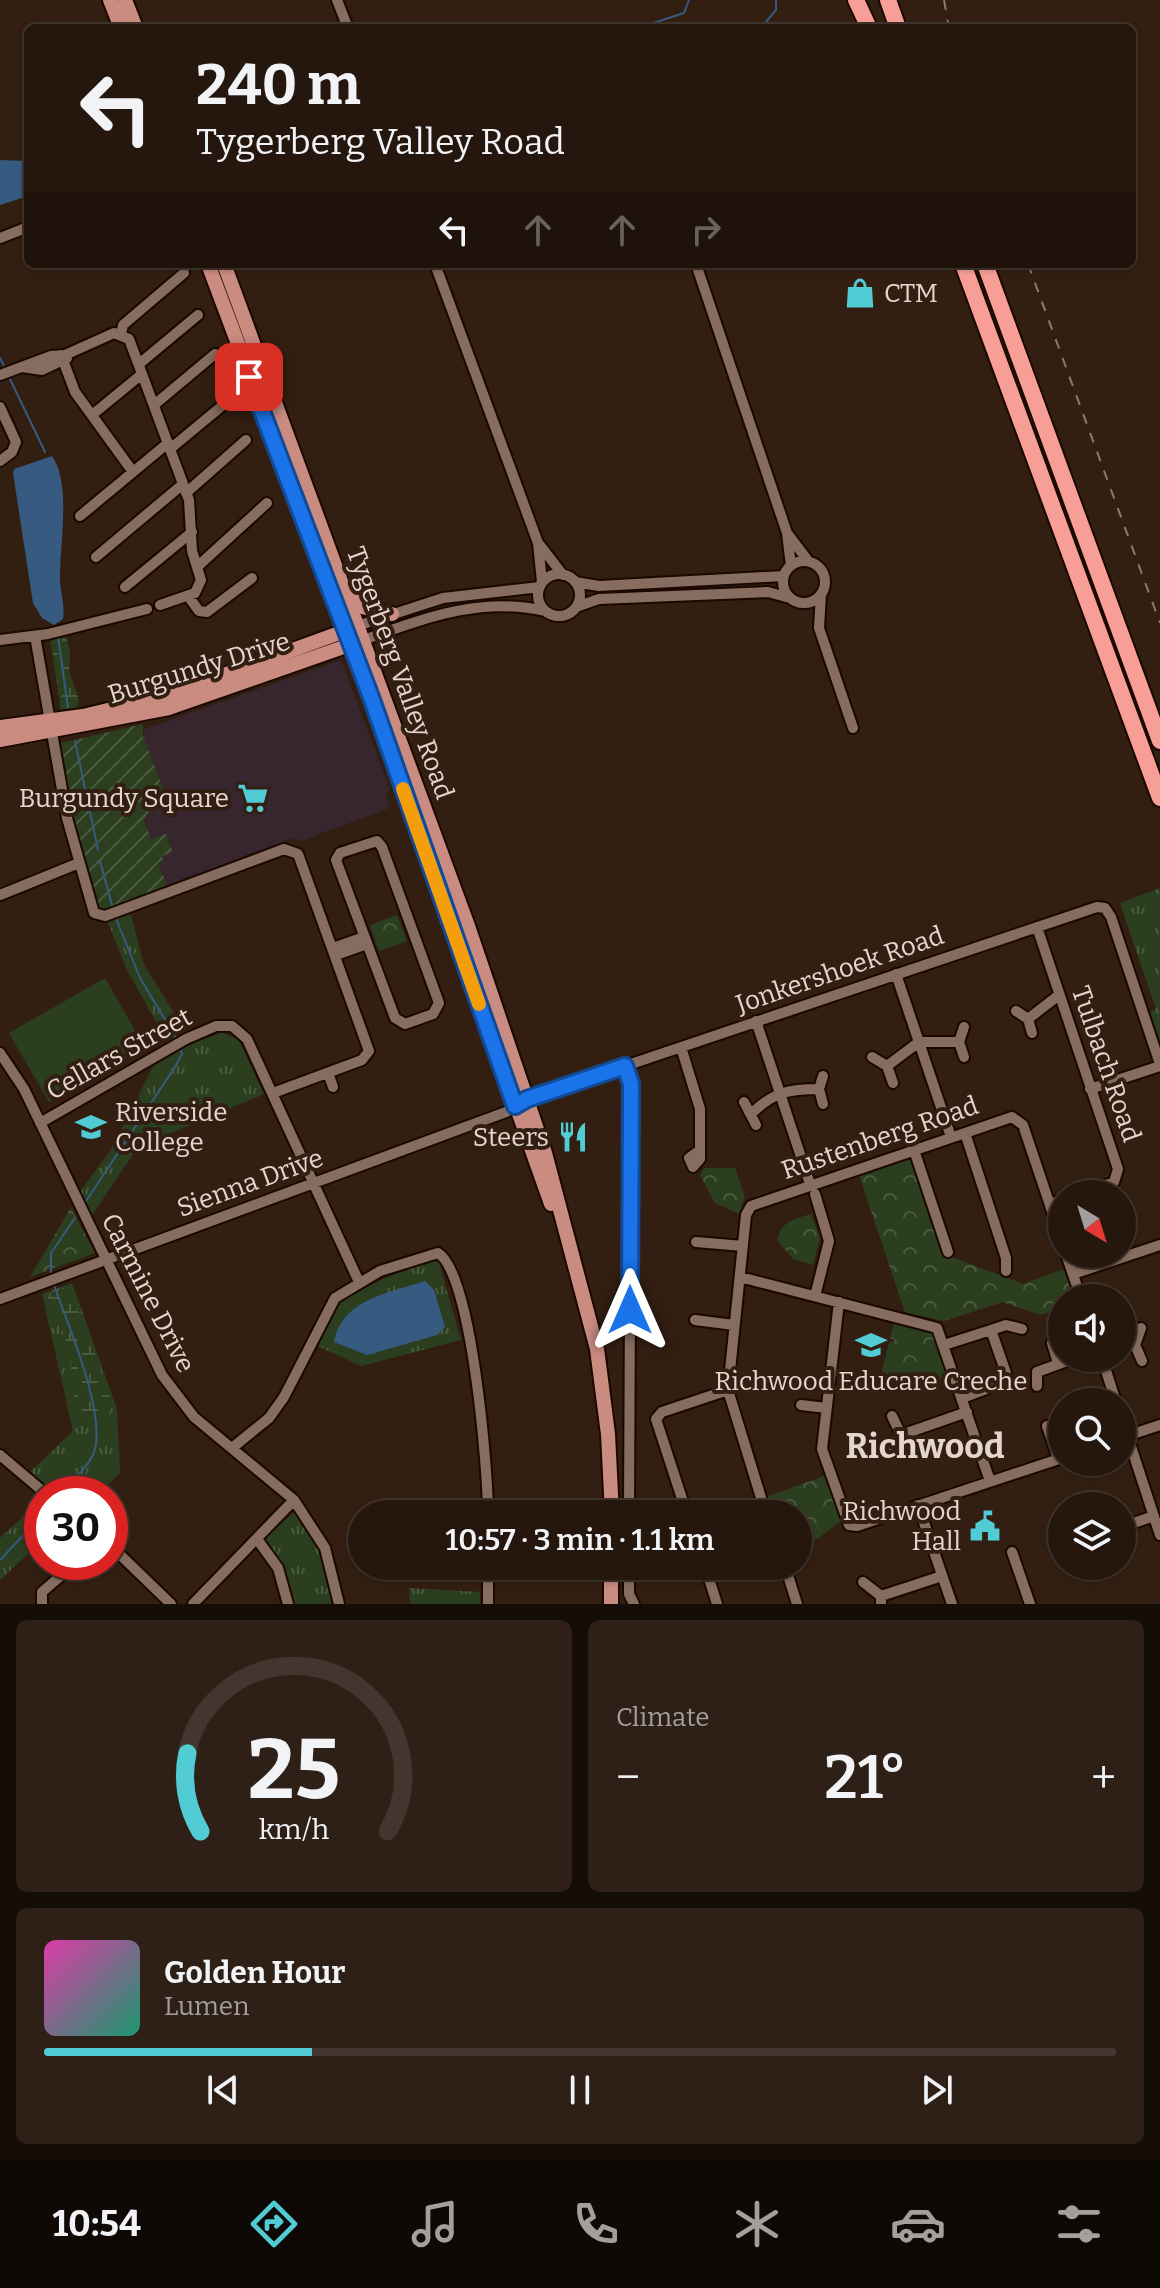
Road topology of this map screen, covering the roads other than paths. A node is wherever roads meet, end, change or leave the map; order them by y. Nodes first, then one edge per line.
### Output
1 (337, 0) edge
2 (856, 0) edge
3 (866, 0) edge
4 (888, 0) edge
5 (894, 0) edge
6 (115, 2) edge
7 (120, 24) edge
8 (133, 24) edge
9 (346, 24) edge
10 (867, 24) edge
11 (875, 24) edge
12 (899, 24) edge
13 (900, 24) edge
14 (24, 229) edge
15 (0, 238) edge
16 (210, 268) edge
17 (225, 268) edge
18 (436, 268) edge
19 (697, 268) edge
20 (964, 268) edge
21 (986, 268) edge
22 (184, 273) dead end
23 (198, 315) dead end
24 (121, 334) junction
25 (215, 354) dead end
26 (62, 358) junction
27 (140, 369) junction
28 (0, 375) edge
29 (234, 396) dead end
30 (154, 405) junction
31 (0, 407) edge
32 (92, 415) junction
33 (246, 440) dead end
34 (169, 446) junction
35 (0, 461) edge
36 (133, 472) junction
37 (185, 489) junction
38 (267, 503) dead end
39 (80, 516) dead end
40 (192, 532) junction
41 (787, 533) junction
42 (326, 543) junction
43 (538, 543) junction
44 (96, 557) dead end
45 (809, 562) junction
46 (197, 567) junction
47 (788, 571) junction
48 (563, 575) junction
49 (252, 578) dead end
50 (575, 582) junction
51 (541, 584) junction
52 (125, 587) dead end
53 (821, 594) junction
54 (188, 596) junction
55 (794, 600) junction
56 (160, 605) dead end
57 (576, 607) junction
58 (147, 609) dead end
59 (545, 611) junction
60 (392, 614) junction
61 (819, 628) junction
62 (354, 635) junction
63 (35, 636) junction
64 (0, 640) edge
65 (0, 727) edge
66 (50, 727) junction
67 (853, 728) dead end
68 (0, 740) edge
69 (1160, 741) edge
70 (1160, 798) edge
71 (79, 863) junction
72 (0, 895) edge
73 (1037, 927) junction
74 (366, 941) junction
75 (335, 951) junction
76 (896, 974) junction
77 (1059, 995) junction
78 (1016, 1011) dead end
79 (1028, 1019) junction
80 (756, 1021) junction
81 (964, 1027) dead end
82 (1032, 1033) dead end
83 (919, 1042) junction
84 (959, 1042) junction
85 (681, 1047) junction
86 (0, 1053) edge
87 (872, 1057) dead end
88 (964, 1057) dead end
89 (1160, 1065) edge
90 (625, 1066) junction
91 (887, 1066) junction
92 (328, 1073) junction
93 (823, 1076) dead end
94 (893, 1083) dead end
95 (333, 1087) dead end
96 (819, 1089) junction
97 (1090, 1089) junction
98 (779, 1092) junction
99 (273, 1093) junction
100 (744, 1102) dead end
101 (521, 1103) junction
102 (823, 1104) dead end
103 (752, 1113) junction
104 (40, 1123) junction
105 (756, 1125) dead end
106 (965, 1133) junction
107 (951, 1137) junction
108 (700, 1150) dead end
109 (914, 1150) junction
110 (1114, 1180) edge
111 (315, 1183) junction
112 (813, 1189) junction
113 (1048, 1198) edge
114 (696, 1242) dead end
115 (1160, 1245) edge
116 (743, 1246) junction
117 (948, 1252) dead end
118 (106, 1259) junction
119 (1071, 1268) edge
120 (1006, 1271) dead end
121 (1073, 1274) junction
122 (740, 1277) junction
123 (359, 1282) junction
124 (1076, 1284) edge
125 (815, 1296) junction
126 (0, 1299) edge
127 (839, 1302) junction
128 (695, 1320) dead end
129 (734, 1325) junction
130 (1141, 1328) dead end
131 (1022, 1329) dead end
132 (991, 1330) junction
133 (1136, 1342) edge
134 (944, 1345) junction
135 (1136, 1347) edge
136 (1142, 1361) dead end
137 (1048, 1368) edge
138 (1037, 1386) dead end
139 (728, 1390) junction
140 (962, 1398) junction
141 (801, 1405) dead end
142 (826, 1408) junction
143 (967, 1412) junction
144 (892, 1416) dead end
145 (1160, 1425) edge
146 (1136, 1433) edge
147 (901, 1435) junction
148 (893, 1447) dead end
149 (232, 1448) junction
150 (0, 1455) edge
151 (1048, 1462) edge
152 (1136, 1464) edge
153 (25, 1476) edge
154 (990, 1481) junction
155 (294, 1500) junction
156 (487, 1500) edge
157 (611, 1500) edge
158 (629, 1500) edge
159 (682, 1500) edge
160 (762, 1500) edge
161 (918, 1505) junction
162 (1155, 1510) edge
163 (1136, 1520) edge
164 (1160, 1535) edge
165 (257, 1539) junction
166 (1012, 1552) dead end
167 (128, 1562) edge
168 (942, 1576) junction
169 (56, 1580) edge
170 (488, 1580) edge
171 (611, 1580) edge
172 (629, 1580) edge
173 (709, 1580) edge
174 (789, 1580) edge
175 (863, 1582) dead end
176 (881, 1600) edge
177 (42, 1604) edge
178 (171, 1604) edge
179 (193, 1604) edge
180 (288, 1604) edge
181 (339, 1604) edge
182 (488, 1604) edge
183 (611, 1604) edge
184 (634, 1604) edge
185 (717, 1604) edge
186 (797, 1604) edge
187 (952, 1604) edge
188 (1030, 1604) edge

1 - 9 street
2 - 10 highway
3 - 11 highway
4 - 12 highway
5 - 13 highway
6 - 7 main road
6 - 8 main road
14 - 15 street
16 - 62 main road, Tygerberg Valley Road
17 - 42 main road, Tygerberg Valley Road
18 - 43 street
19 - 41 street
20 - 70 highway
21 - 69 highway
22 - 24 street
23 - 27 street
24 - 26 street
24 - 27 street
25 - 30 street
26 - 28 street
26 - 32 street
27 - 30 street
27 - 32 street
29 - 34 street
30 - 34 street
31 - 35 street
32 - 36 street
33 - 37 street
34 - 36 street
34 - 37 street
36 - 39 street
37 - 40 street
37 - 44 street
38 - 46 street
40 - 46 street
40 - 52 street
41 - 45 street
41 - 47 street
42 - 60 main road
42 - 62 main road, Tygerberg Valley Road
43 - 48 street
43 - 51 street
45 - 47 street
45 - 53 street
46 - 54 street
47 - 50 street
47 - 55 street
48 - 50 street
48 - 51 street
49 - 54 street
50 - 57 street
51 - 59 street
51 - 60 street
53 - 55 street
53 - 61 street
54 - 56 street
55 - 57 street
55 - 61 street
57 - 59 street
58 - 63 street
59 - 62 street
60 - 62 street
61 - 67 street
62 - 66 main road, Burgundy Drive
62 - 101 main road, Tygerberg Valley Road
63 - 64 street
63 - 66 street
65 - 66 main road, Burgundy Drive
66 - 68 main road, Burgundy Drive
66 - 71 street
71 - 72 street
71 - 75 street
73 - 76 street, Jonkershoek Road
73 - 77 street, Tulbach Road
73 - 89 street, Jonkershoek Road
74 - 74 street
74 - 75 street
75 - 92 street
76 - 80 street, Jonkershoek Road
76 - 83 street
77 - 79 street
77 - 97 street, Tulbach Road
78 - 79 street
79 - 82 street
80 - 85 street, Jonkershoek Road
80 - 98 street
81 - 84 street
83 - 84 street
83 - 91 street
83 - 107 street
84 - 88 street
85 - 90 street, Jonkershoek Road
85 - 108 street
86 - 104 street, Carmine Drive
87 - 91 street
89 - 97 street
90 - 101 street, Jonkershoek Road
90 - 158 street
91 - 94 street
92 - 95 street
92 - 99 street
93 - 96 street
96 - 98 street
96 - 102 street
97 - 110 street, Tulbach Road
98 - 103 street
98 - 112 street
99 - 104 street, Cellars Street
99 - 111 street, Cellars Street
100 - 103 street
101 - 111 street, Sienna Drive
101 - 157 main road, Tygerberg Valley Road
103 - 105 street
104 - 118 street, Carmine Drive
106 - 107 street, Rustenberg Road
106 - 113 street, Rustenberg Road
106 - 120 street
107 - 109 street, Rustenberg Road
109 - 112 street, Rustenberg Road
109 - 117 street
111 - 118 street, Sienna Drive
111 - 123 street, Cellars Street
112 - 116 street, Rustenberg Road
112 - 125 street
114 - 116 street
115 - 121 street
116 - 122 street
118 - 126 street, Sienna Drive
118 - 149 street, Carmine Drive
119 - 121 street
121 - 124 street
122 - 125 street
122 - 129 street
123 - 149 street
123 - 156 street
125 - 127 street
127 - 134 street
127 - 142 street
128 - 129 street
129 - 139 street
130 - 133 street
131 - 132 street
132 - 134 street
132 - 140 street
134 - 140 street
135 - 136 street
137 - 138 street
139 - 159 street
139 - 160 street
140 - 143 street
141 - 142 street
142 - 161 street
143 - 147 street
143 - 154 street
144 - 147 street
145 - 146 street
147 - 148 street
149 - 155 street, Carmine Drive
150 - 153 street
151 - 154 street
152 - 162 street
154 - 161 street
155 - 165 street
155 - 181 street, Carmine Drive
161 - 168 street
162 - 163 street
162 - 164 street
165 - 179 street
165 - 180 street
166 - 188 street
167 - 178 street
168 - 176 street
168 - 187 street
169 - 177 street
170 - 182 street
171 - 183 main road
172 - 184 street
173 - 185 street
174 - 186 street
175 - 176 street

